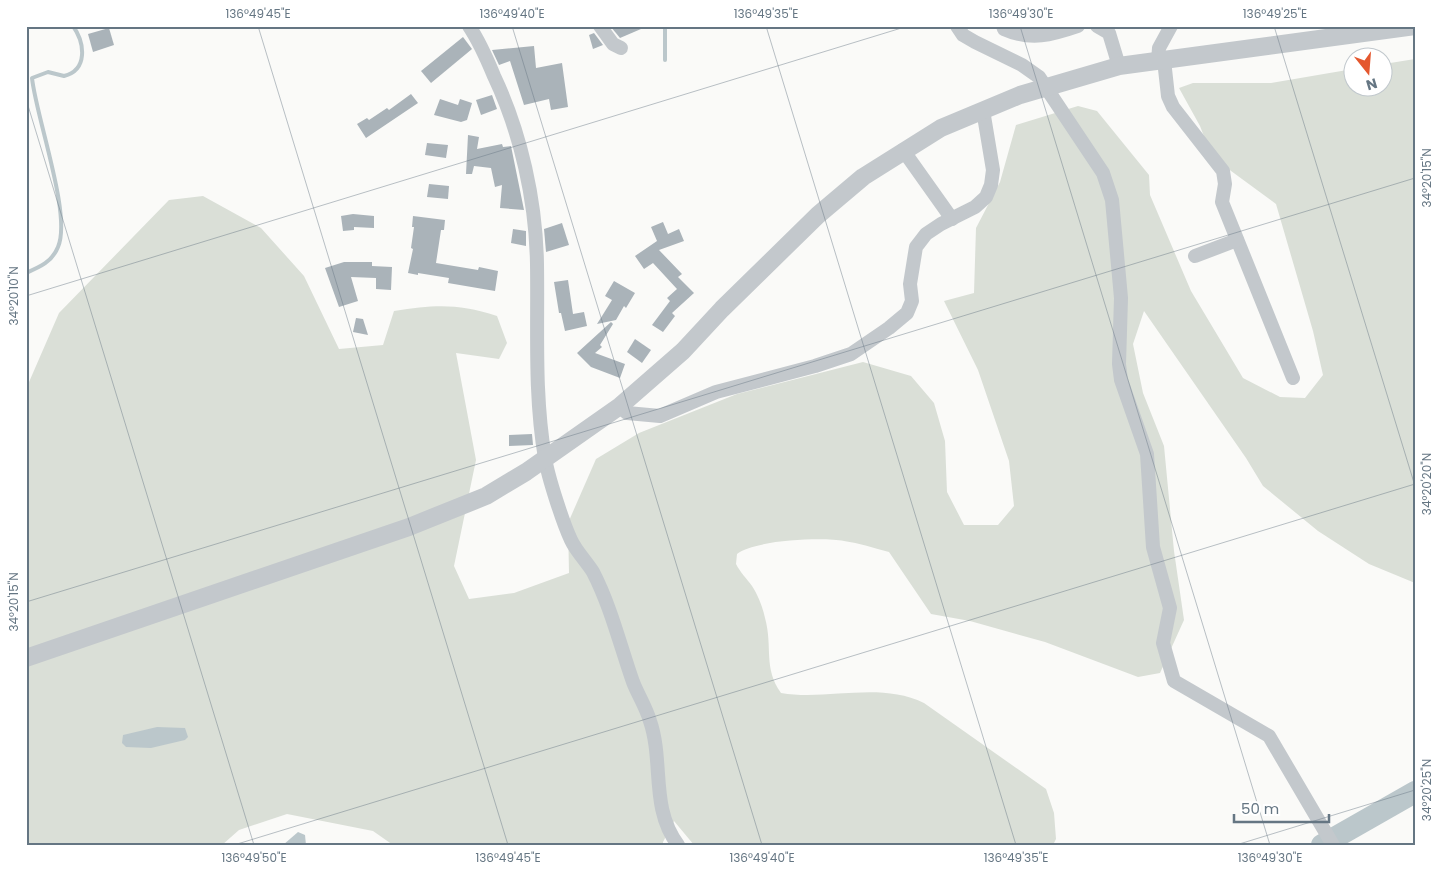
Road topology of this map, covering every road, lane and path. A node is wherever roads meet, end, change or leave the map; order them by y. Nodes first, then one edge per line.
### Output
1 (468, 26) edge
2 (600, 26) edge
3 (957, 26) edge
4 (1003, 26) edge
5 (1078, 26) edge
6 (1098, 26) edge
7 (1171, 26) edge
8 (1415, 26) edge
9 (621, 48) dead end
10 (1161, 60) junction
11 (1119, 66) junction
12 (1047, 87) junction
13 (983, 110) junction
14 (904, 150) junction
15 (952, 219) junction
16 (1237, 240) junction
17 (1195, 256) dead end
18 (1294, 378) dead end
19 (619, 406) junction
20 (545, 459) junction
21 (26, 658) edge
22 (678, 845) edge
23 (1333, 845) edge

1 - 20 street
2 - 9 street
3 - 12 street
4 - 5 street
6 - 11 street
7 - 10 street
8 - 10 street
10 - 11 street
10 - 16 street
11 - 12 street
12 - 13 street
12 - 23 street
13 - 14 street
13 - 15 street
14 - 15 street
14 - 19 street
15 - 19 street
16 - 17 street
16 - 18 street
19 - 20 street
20 - 21 street
20 - 22 street

